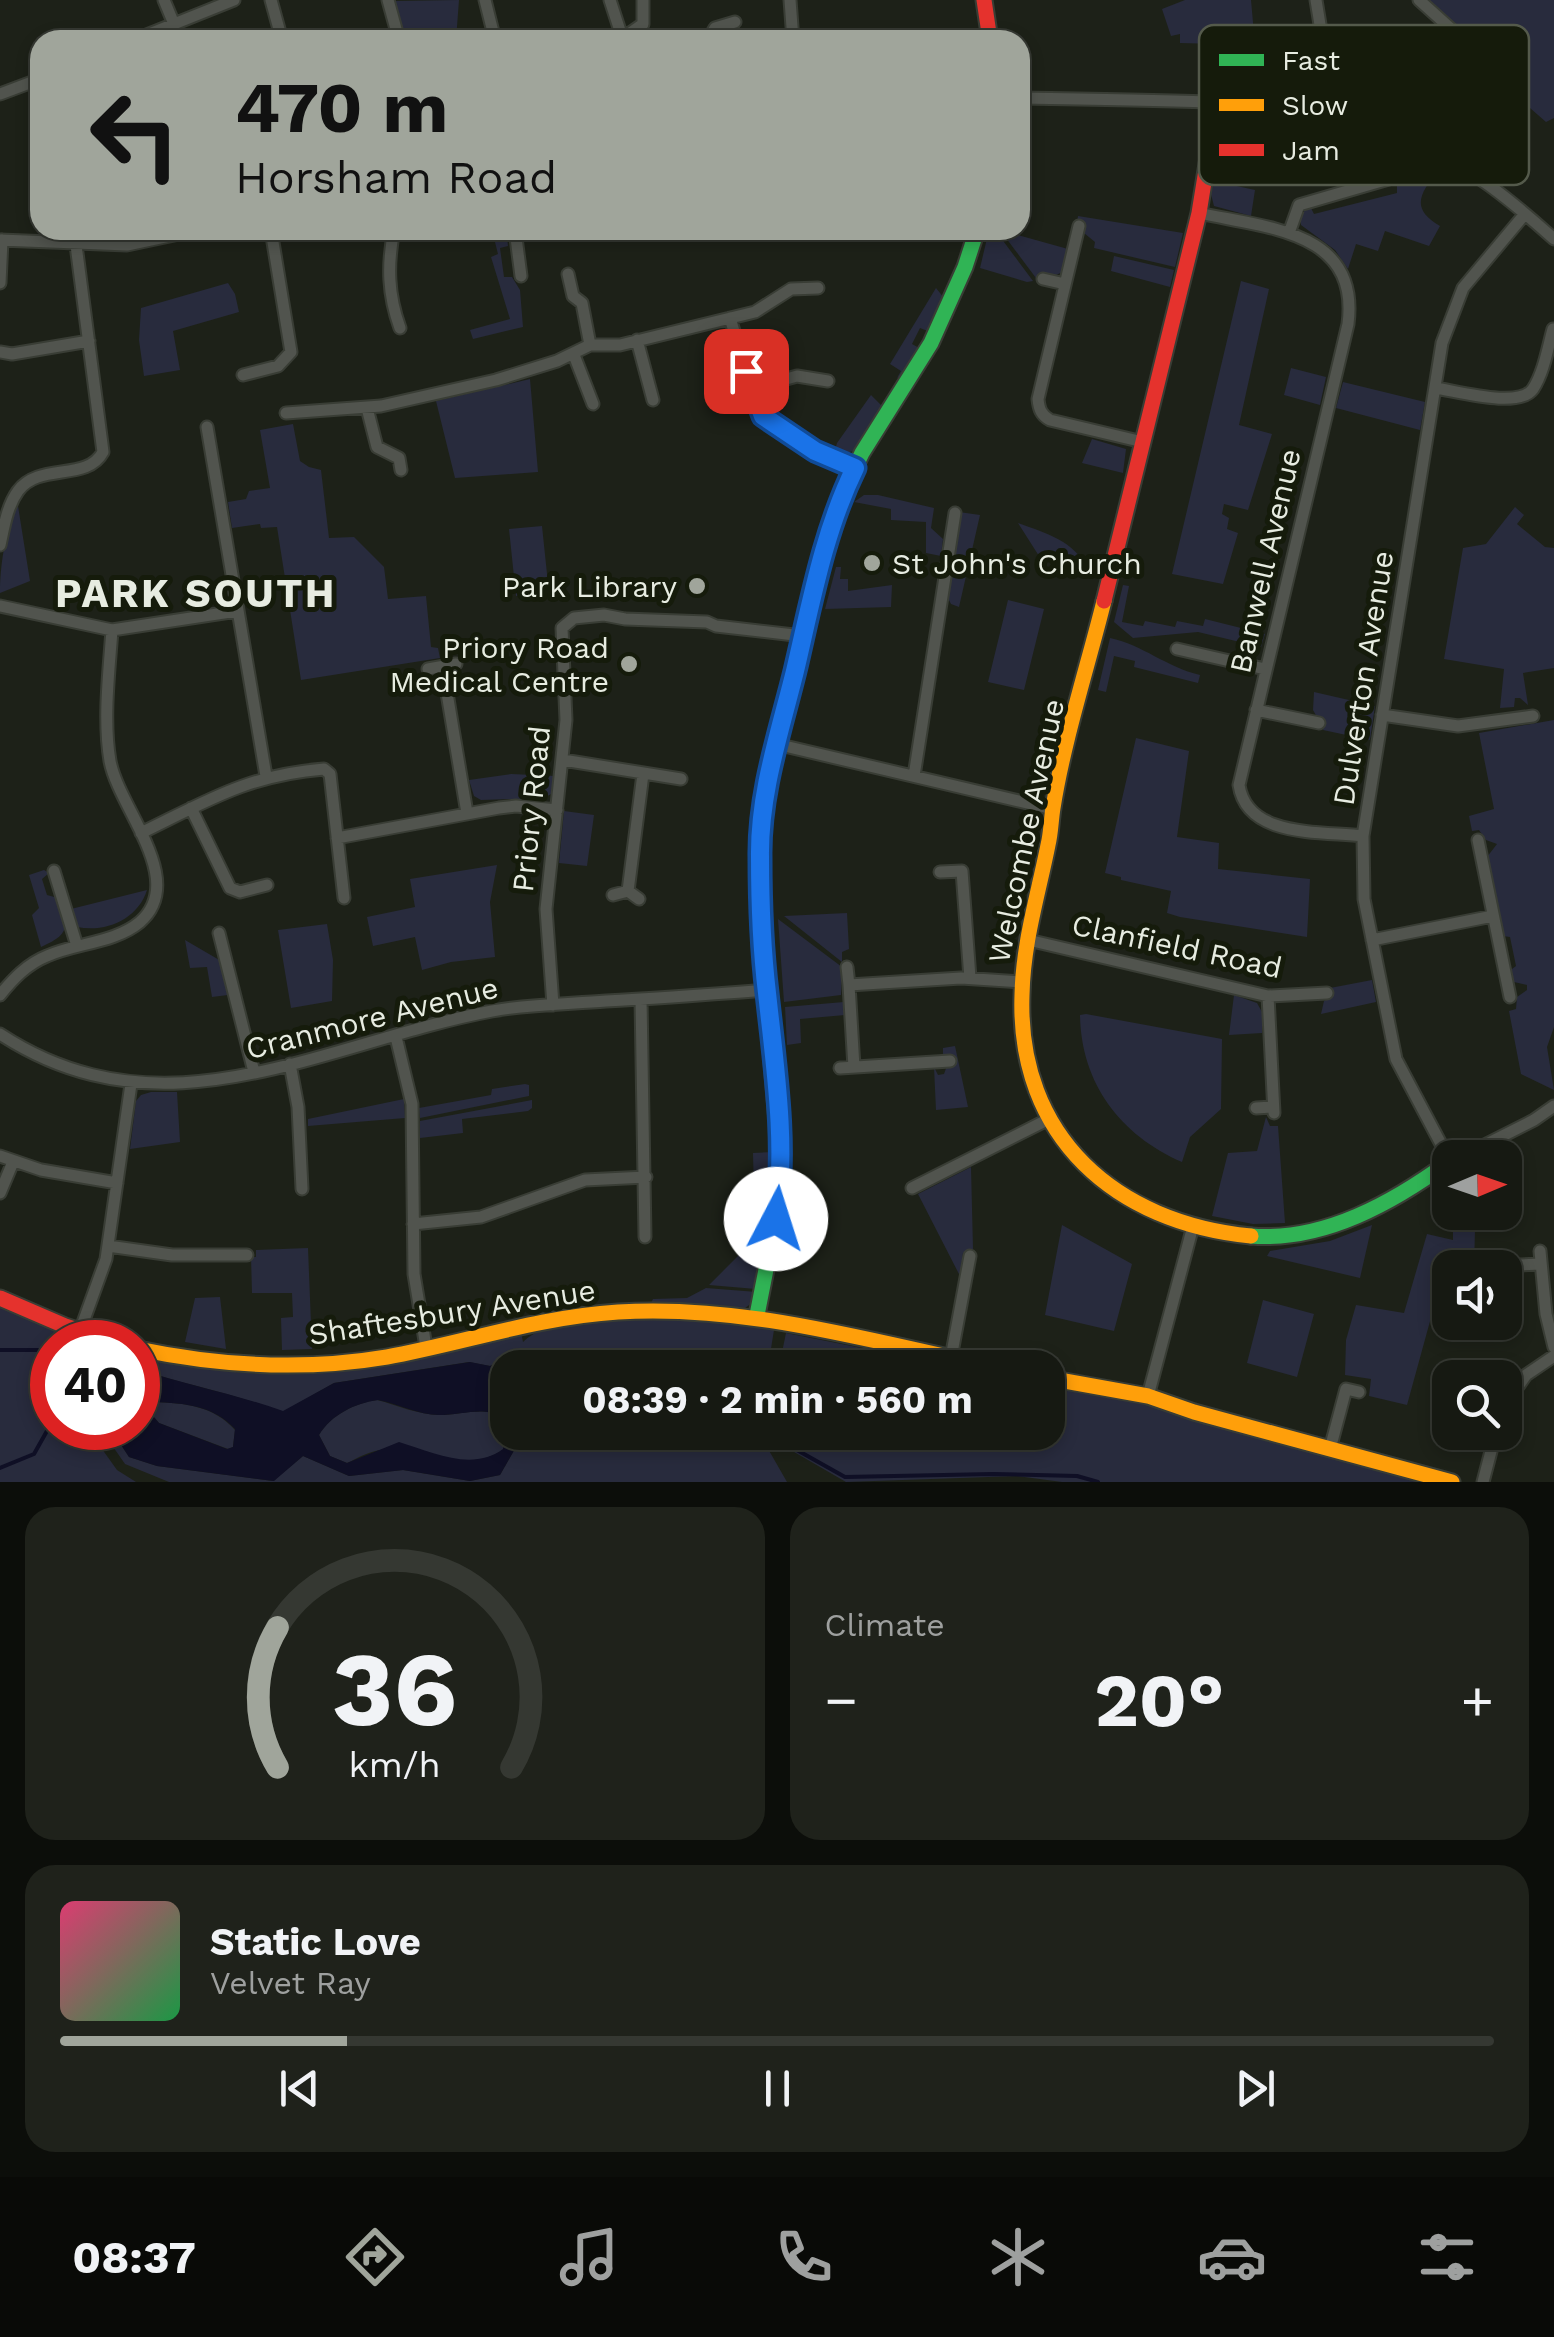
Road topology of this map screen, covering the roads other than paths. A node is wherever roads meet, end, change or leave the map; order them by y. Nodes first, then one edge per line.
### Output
1 (164, 0) edge
2 (234, 0) edge
3 (271, 0) edge
4 (388, 0) edge
5 (485, 0) edge
6 (610, 0) edge
7 (643, 0) edge
8 (790, 0) edge
9 (984, 0) edge
10 (1316, 0) edge
11 (1419, 0) edge
12 (735, 22) dead end
13 (174, 24) junction
14 (1320, 25) edge
15 (1446, 25) edge
16 (159, 30) edge
17 (279, 30) edge
18 (396, 30) edge
19 (492, 30) edge
20 (620, 30) edge
21 (635, 30) edge
22 (714, 30) edge
23 (792, 30) edge
24 (988, 30) edge
25 (30, 83) edge
26 (0, 94) edge
27 (1030, 98) edge
28 (1199, 102) edge
29 (1204, 185) edge
30 (1368, 185) edge
31 (1489, 185) edge
32 (1199, 213) junction
33 (1524, 215) junction
34 (1079, 226) dead end
35 (1288, 232) junction
36 (1554, 239) edge
37 (1, 240) edge
38 (110, 240) edge
39 (156, 240) edge
40 (272, 240) edge
41 (393, 240) edge
42 (516, 240) edge
43 (974, 240) edge
44 (76, 245) junction
45 (110, 245) junction
46 (0, 263) edge
47 (568, 274) dead end
48 (521, 276) dead end
49 (1043, 279) dead end
50 (0, 282) edge
51 (1064, 284) junction
52 (818, 288) dead end
53 (730, 318) junction
54 (400, 328) dead end
55 (1553, 329) edge
56 (637, 340) junction
57 (89, 342) junction
58 (590, 346) junction
59 (1551, 351) edge
60 (0, 352) edge
61 (574, 355) junction
62 (243, 375) dead end
63 (828, 381) dead end
64 (1435, 388) junction
65 (751, 389) junction
66 (652, 400) dead end
67 (593, 404) dead end
68 (367, 408) junction
69 (286, 413) dead end
70 (207, 427) dead end
71 (1143, 442) junction
72 (855, 468) junction
73 (402, 470) dead end
74 (955, 512) dead end
75 (937, 526) dead end
76 (952, 528) junction
77 (0, 545) edge
78 (0, 606) edge
79 (238, 611) junction
80 (112, 630) junction
81 (803, 636) junction
82 (1176, 650) dead end
83 (456, 664) dead end
84 (428, 669) dead end
85 (443, 669) junction
86 (1265, 669) junction
87 (1256, 710) junction
88 (1382, 715) junction
89 (1533, 716) dead end
90 (1311, 718) dead end
91 (776, 744) junction
92 (563, 760) junction
93 (643, 774) junction
94 (266, 776) junction
95 (914, 776) junction
96 (681, 779) dead end
97 (191, 808) junction
98 (1054, 809) junction
99 (557, 810) junction
100 (467, 813) junction
101 (141, 833) junction
102 (1363, 836) junction
103 (337, 838) junction
104 (1478, 840) dead end
105 (54, 871) dead end
106 (940, 872) dead end
107 (267, 885) dead end
108 (628, 891) junction
109 (613, 895) dead end
110 (344, 898) dead end
111 (640, 899) dead end
112 (1493, 916) junction
113 (219, 933) dead end
114 (1028, 940) junction
115 (1372, 940) junction
116 (77, 946) junction
117 (847, 968) dead end
118 (970, 978) junction
119 (1022, 982) junction
120 (850, 985) junction
121 (766, 990) junction
122 (0, 995) edge
123 (1268, 996) junction
124 (1510, 997) dead end
125 (641, 999) junction
126 (553, 1005) junction
127 (1317, 1010) dead end
128 (0, 1034) edge
129 (396, 1037) junction
130 (290, 1064) junction
131 (943, 1066) dead end
132 (854, 1067) junction
133 (840, 1068) dead end
134 (254, 1072) junction
135 (132, 1084) junction
136 (1554, 1106) edge
137 (1256, 1108) dead end
138 (1048, 1119) junction
139 (1439, 1140) edge
140 (1495, 1140) edge
141 (0, 1156) edge
142 (13, 1162) junction
143 (1432, 1172) edge
144 (646, 1177) junction
145 (118, 1183) junction
146 (912, 1188) dead end
147 (302, 1189) dead end
148 (0, 1193) edge
149 (413, 1224) junction
150 (1193, 1226) junction
151 (645, 1238) dead end
152 (108, 1246) junction
153 (247, 1255) dead end
154 (970, 1256) dead end
155 (1522, 1264) edge
156 (0, 1298) edge
157 (758, 1314) junction
158 (53, 1320) edge
159 (84, 1320) edge
160 (426, 1347) junction
161 (1554, 1347) edge
162 (912, 1350) edge
163 (952, 1350) edge
164 (160, 1353) edge
165 (1554, 1356) edge
166 (1065, 1381) edge
167 (1522, 1381) edge
168 (1359, 1392) dead end
169 (1148, 1396) junction
170 (1330, 1449) junction
171 (1491, 1450) edge
172 (1452, 1482) edge
173 (1483, 1482) edge

1 - 13 street
2 - 13 street
3 - 17 street
4 - 18 street
5 - 19 street
6 - 20 street
7 - 21 street
8 - 23 street
9 - 24 street
10 - 14 street
11 - 15 street
12 - 22 street
13 - 16 street
25 - 26 street
27 - 28 street
29 - 32 street, Welcombe Avenue
30 - 35 street
31 - 33 street
32 - 35 street, Banwell Avenue
32 - 71 street, Welcombe Avenue
33 - 36 street
33 - 64 street, Dulverton Avenue
34 - 51 street
35 - 86 street, Banwell Avenue
37 - 44 street
37 - 46 street
38 - 45 street
39 - 45 street
40 - 62 street
41 - 54 street
42 - 48 street
43 - 72 street
44 - 45 street
44 - 57 street
46 - 50 street
47 - 58 street
49 - 51 street
51 - 71 street
52 - 53 street
53 - 56 street
53 - 65 street
55 - 59 street
56 - 58 street
56 - 66 street
57 - 60 street
57 - 77 street
58 - 61 street
59 - 64 street
61 - 67 street
61 - 68 street
63 - 65 street
64 - 88 street, Dulverton Avenue
65 - 72 street
68 - 69 street
68 - 73 street
70 - 79 street
71 - 98 street, Welcombe Avenue
72 - 81 street
74 - 76 street
75 - 76 street
76 - 95 street
78 - 80 street
79 - 80 street
79 - 94 street
80 - 101 street
81 - 91 street
81 - 92 street, Priory Road
82 - 86 street
83 - 85 street
84 - 85 street
85 - 100 street
86 - 87 street, Banwell Avenue
87 - 90 street
87 - 102 street, Banwell Avenue
88 - 89 street
88 - 102 street, Dulverton Avenue
91 - 95 street
91 - 121 street
92 - 93 street
92 - 99 street, Priory Road
93 - 96 street
93 - 108 street
94 - 97 street
94 - 103 street
95 - 98 street
97 - 101 street
97 - 107 street
98 - 114 street, Welcombe Avenue
99 - 100 street
99 - 126 street, Priory Road
100 - 103 street
101 - 116 street
102 - 115 street, Dulverton Avenue
103 - 110 street
104 - 112 street
105 - 116 street
106 - 118 street
108 - 109 street
108 - 111 street
112 - 115 street
112 - 124 street
113 - 134 street
114 - 119 street, Welcombe Avenue
114 - 123 street, Clanfield Road
115 - 139 street, Dulverton Avenue
116 - 122 street
117 - 120 street
118 - 119 street
118 - 120 street
119 - 138 street, Welcombe Avenue
120 - 132 street
121 - 125 street, Cranmore Avenue
121 - 157 street
123 - 127 street, Clanfield Road
123 - 137 street
125 - 126 street, Cranmore Avenue
125 - 144 street
126 - 129 street, Cranmore Avenue
128 - 135 street, Cranmore Avenue
129 - 130 street, Cranmore Avenue
129 - 149 street
130 - 134 street, Cranmore Avenue
130 - 147 street
131 - 132 street
132 - 133 street
134 - 135 street, Cranmore Avenue
135 - 145 street
136 - 140 street
138 - 146 street
138 - 150 street, Welcombe Avenue
141 - 142 street
142 - 145 street
142 - 148 street
143 - 150 street, Welcombe Avenue
144 - 149 street
144 - 151 street
145 - 152 street
149 - 160 street
150 - 169 street
152 - 153 street
152 - 159 street
154 - 163 street
155 - 161 street
156 - 158 street
157 - 160 street, Shaftesbury Avenue
157 - 162 street, Shaftesbury Avenue
160 - 164 street, Shaftesbury Avenue
165 - 167 street
166 - 169 street
168 - 170 street
169 - 170 street
170 - 172 street
171 - 173 street

